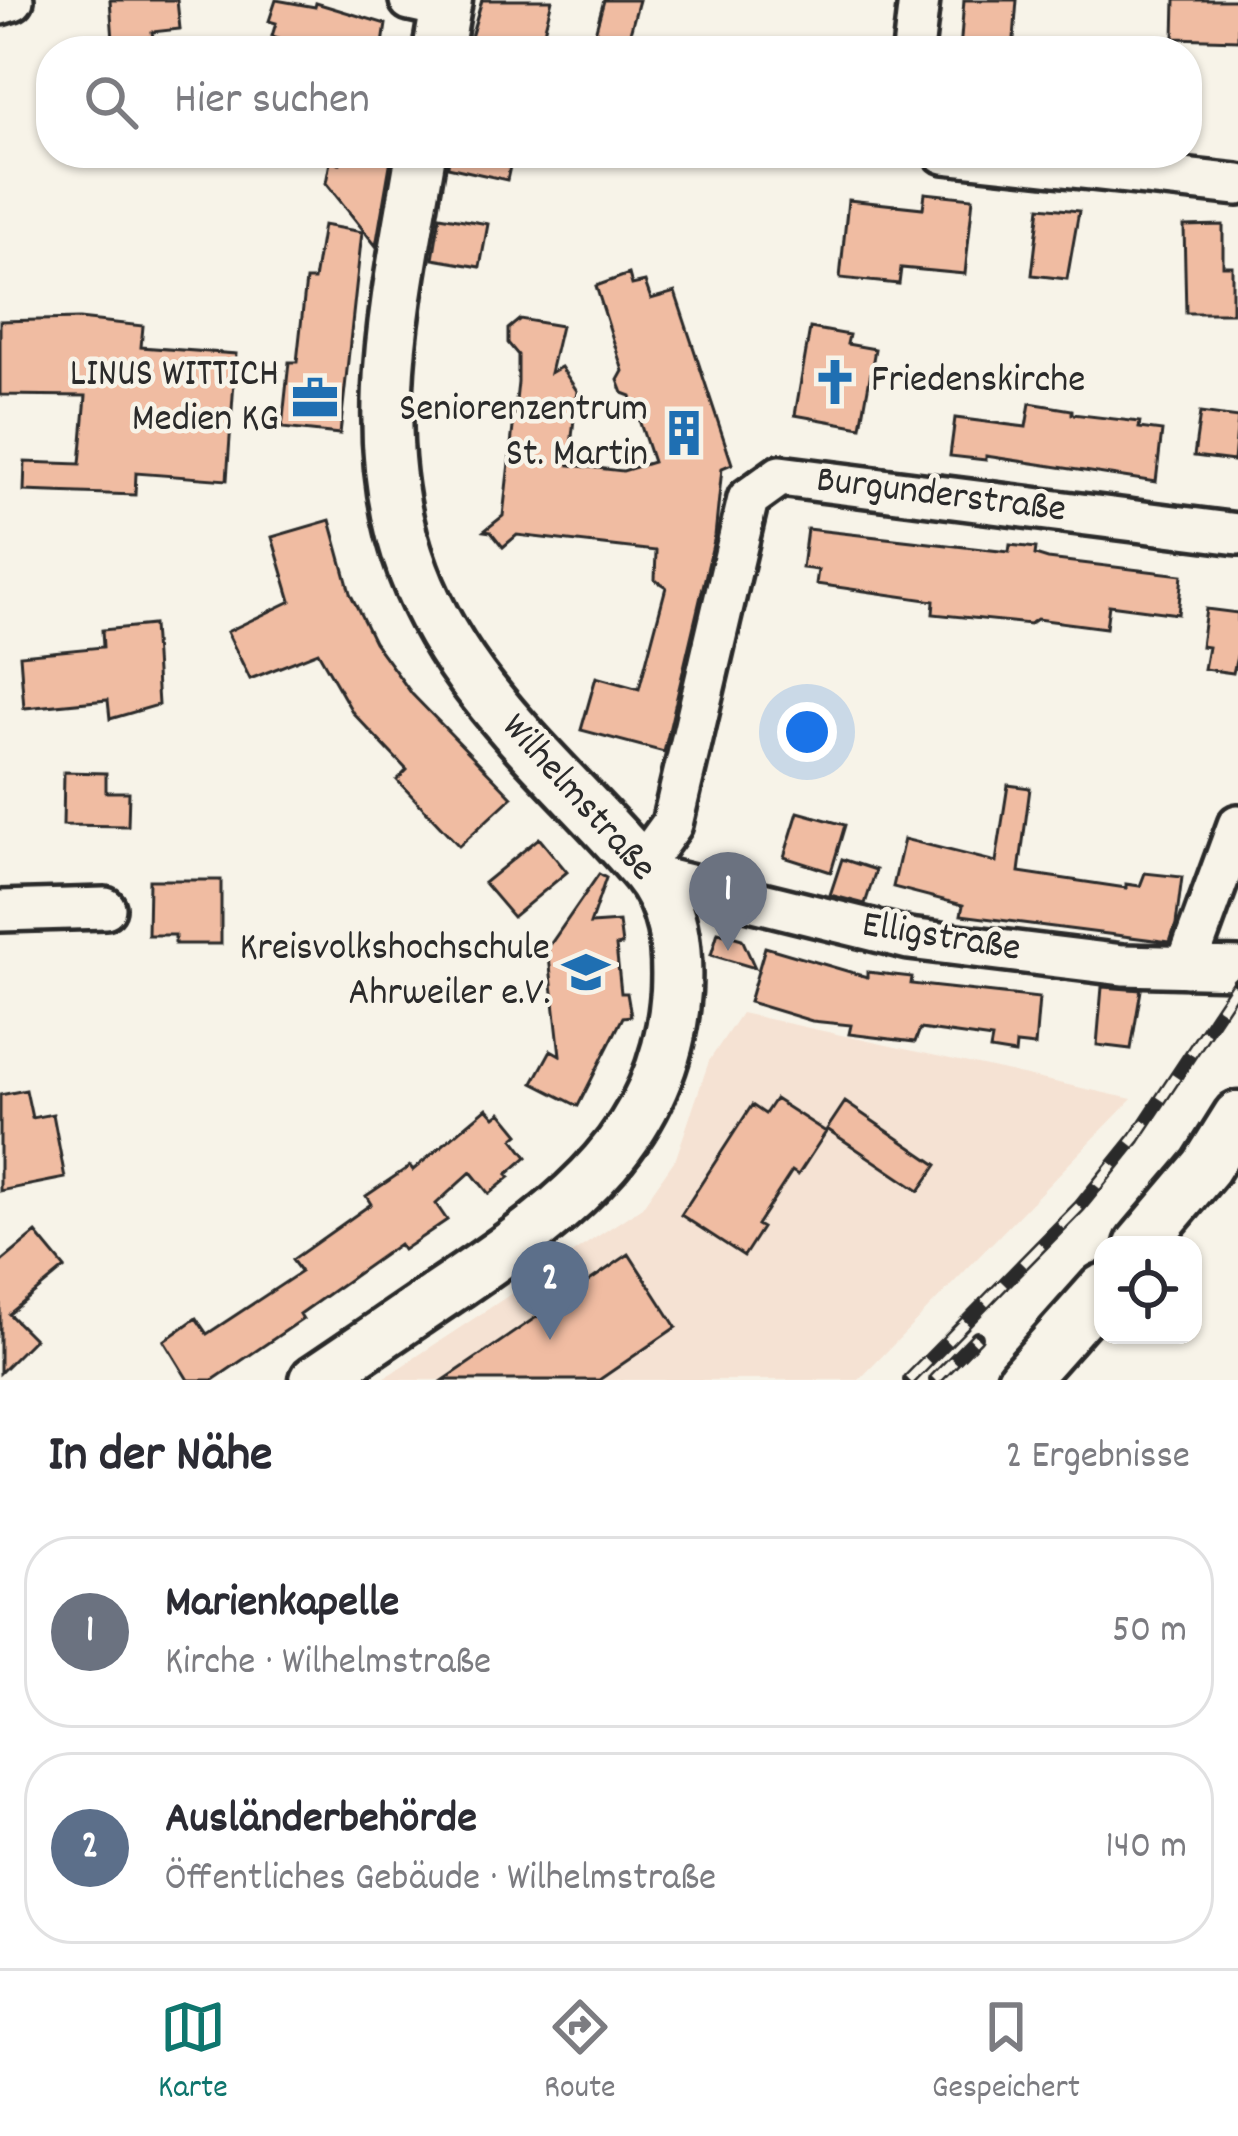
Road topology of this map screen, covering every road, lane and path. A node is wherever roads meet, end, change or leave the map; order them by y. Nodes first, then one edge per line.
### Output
1 (13, 0) edge
2 (919, 0) edge
3 (0, 4) edge
4 (915, 36) edge
5 (419, 168) edge
6 (1086, 168) edge
7 (1238, 184) edge
8 (1238, 534) edge
9 (1238, 825) edge
10 (645, 871) junction
11 (105, 908) dead end
12 (0, 911) edge
13 (1209, 967) edge
14 (1238, 1116) edge
15 (1148, 1236) edge
16 (1094, 1299) edge
17 (316, 1380) edge
18 (1022, 1380) edge

1 - 3 street
2 - 4 street
5 - 10 main road, Wilhelmstraße
6 - 7 street
8 - 10 street, Burgunderstraße
9 - 13 street
10 - 13 street, Elligstraße
10 - 17 main road, Wilhelmstraße
11 - 12 street
14 - 15 main road
16 - 18 main road

